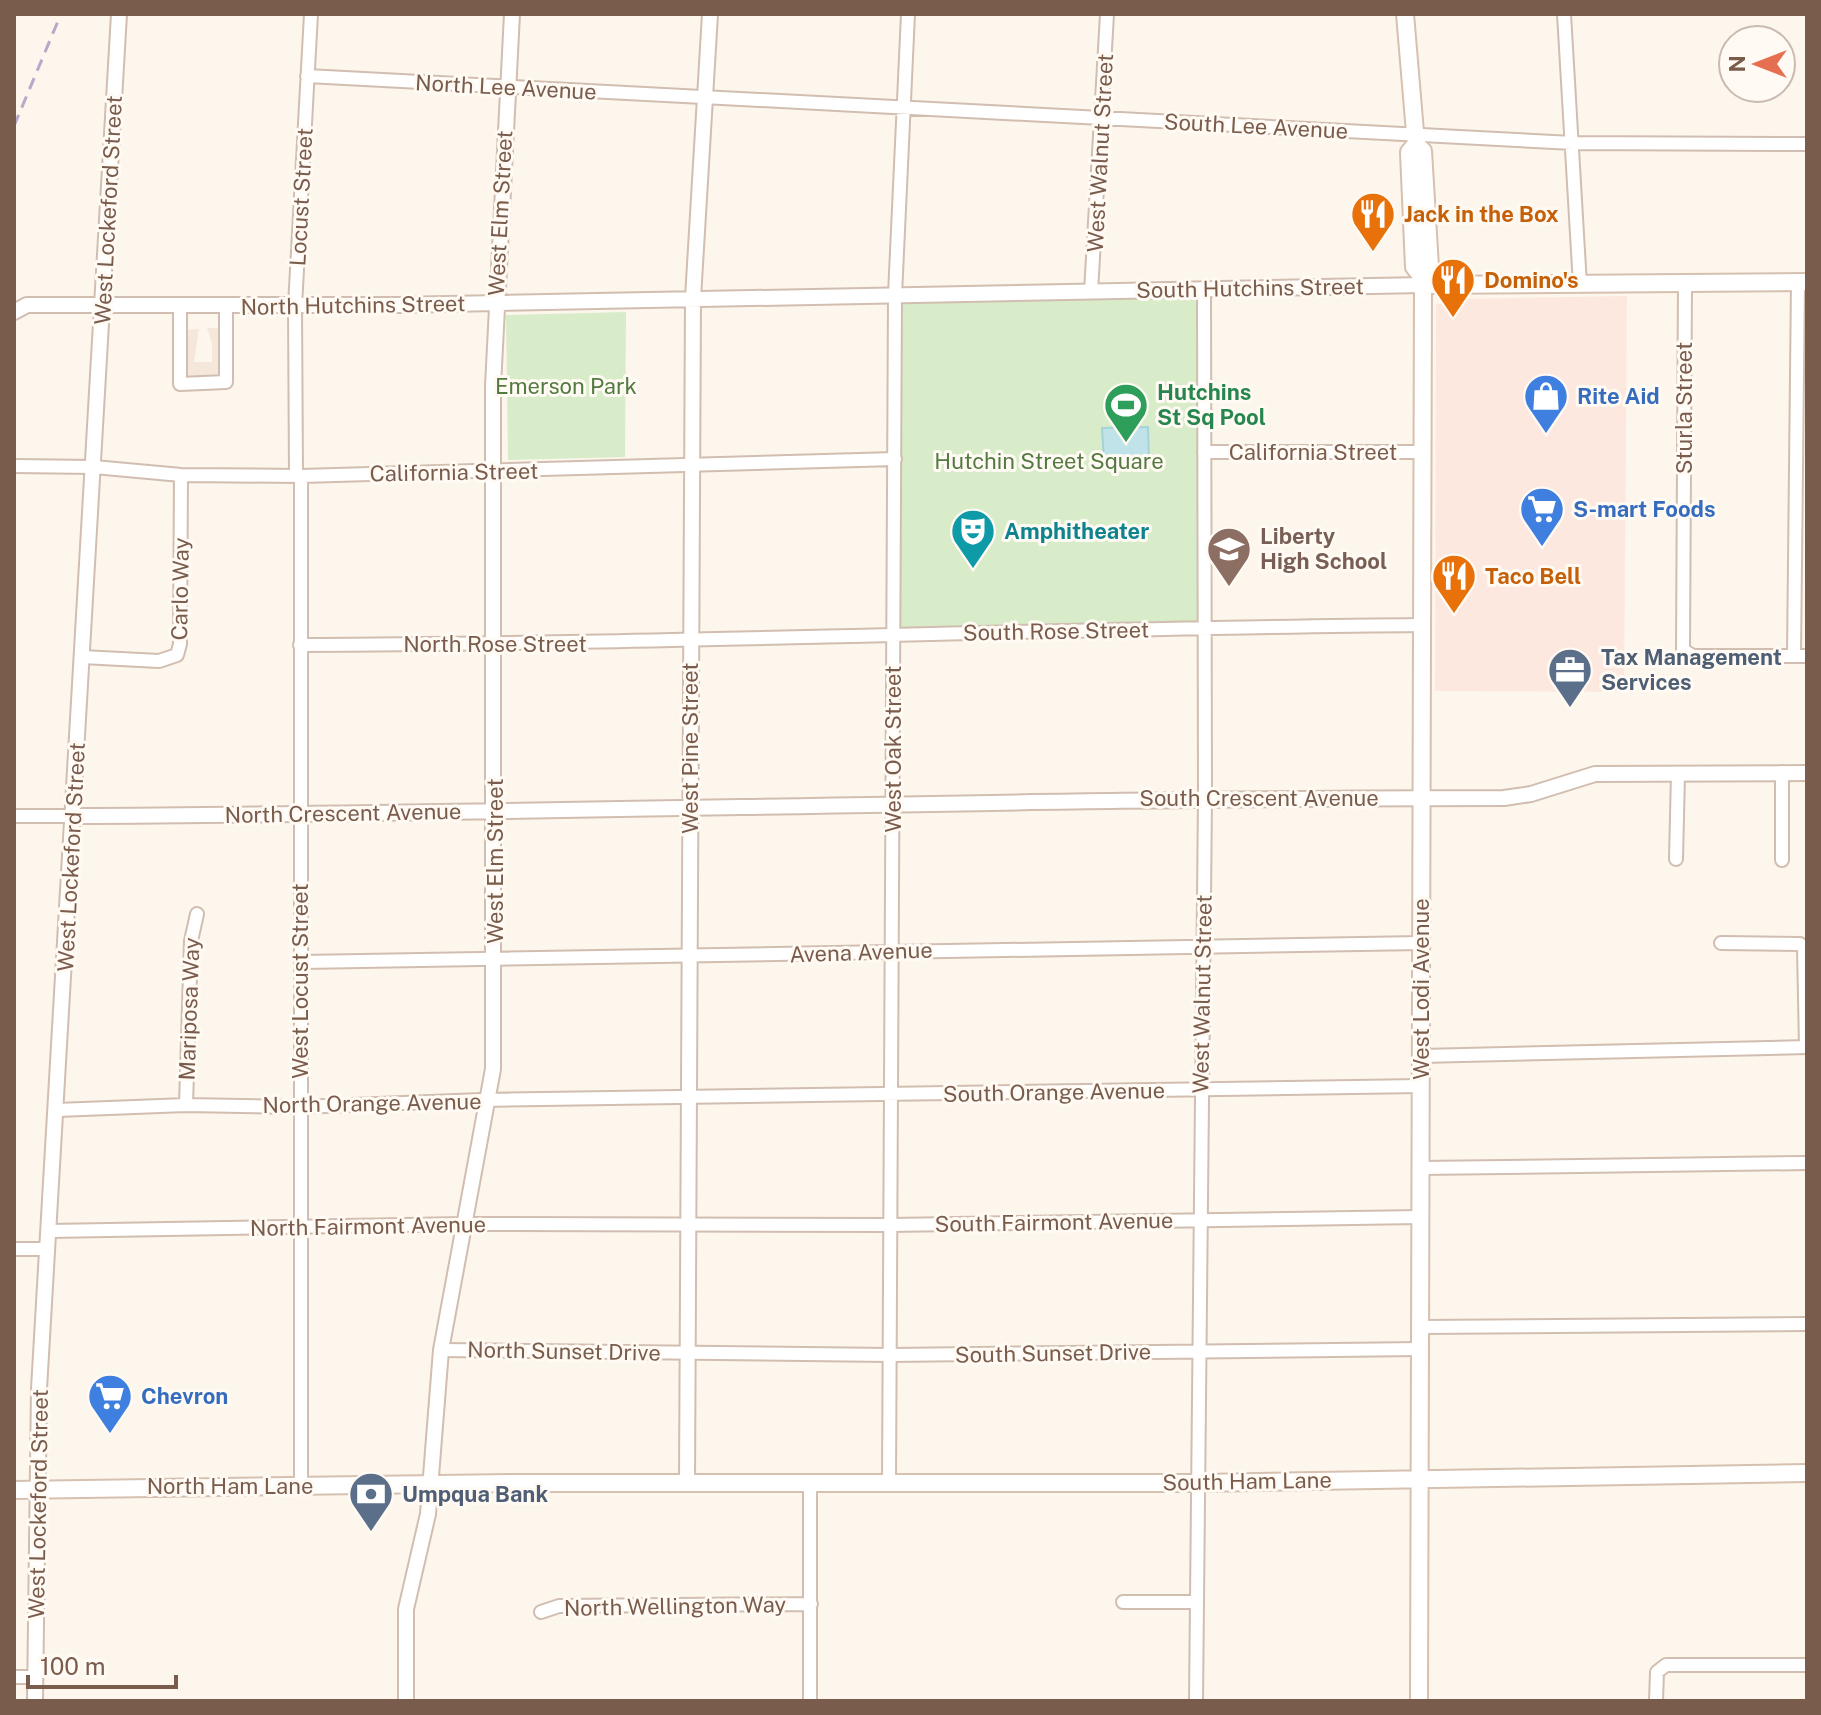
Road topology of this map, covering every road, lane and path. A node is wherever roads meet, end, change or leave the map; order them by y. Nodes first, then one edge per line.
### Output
1 (119, 14) edge
2 (311, 14) edge
3 (512, 14) edge
4 (710, 14) edge
5 (908, 14) edge
6 (1107, 14) edge
7 (1405, 14) edge
8 (1564, 14) edge
9 (307, 76) junction
10 (508, 87) junction
11 (705, 98) junction
12 (904, 108) junction
13 (1102, 119) junction
14 (1415, 139) junction
15 (1573, 143) junction
16 (1807, 144) edge
17 (1422, 281) junction
18 (1803, 282) edge
19 (1685, 283) junction
20 (1580, 285) junction
21 (1204, 288) junction
22 (1091, 292) junction
23 (895, 295) junction
24 (693, 298) junction
25 (495, 302) junction
26 (103, 305) junction
27 (295, 306) junction
28 (180, 307) junction
29 (226, 307) junction
30 (14, 312) edge
31 (1204, 452) junction
32 (1422, 452) junction
33 (895, 459) junction
34 (692, 464) junction
35 (14, 466) edge
36 (94, 467) junction
37 (494, 472) junction
38 (181, 475) junction
39 (298, 476) junction
40 (1423, 625) junction
41 (1203, 627) junction
42 (894, 635) junction
43 (690, 639) junction
44 (492, 643) junction
45 (300, 645) junction
46 (1801, 656) edge
47 (82, 657) junction
48 (1782, 772) junction
49 (1807, 773) edge
50 (1678, 774) junction
51 (1205, 798) junction
52 (1421, 798) junction
53 (893, 806) junction
54 (708, 809) joint
55 (495, 810) junction
56 (690, 810) junction
57 (300, 813) junction
58 (14, 816) edge
59 (74, 816) junction
60 (1676, 859) dead end
61 (1782, 860) dead end
62 (197, 914) dead end
63 (1421, 943) junction
64 (1721, 943) dead end
65 (1202, 945) junction
66 (892, 951) junction
67 (496, 957) junction
68 (689, 957) junction
69 (302, 962) junction
70 (1806, 1047) edge
71 (1421, 1056) junction
72 (1421, 1086) junction
73 (1200, 1089) junction
74 (891, 1095) junction
75 (688, 1099) junction
76 (489, 1100) junction
77 (186, 1105) junction
78 (299, 1107) junction
79 (57, 1110) junction
80 (1807, 1163) edge
81 (1420, 1168) junction
82 (1420, 1217) junction
83 (1199, 1220) junction
84 (465, 1224) junction
85 (687, 1224) junction
86 (890, 1225) junction
87 (301, 1226) junction
88 (49, 1231) junction
89 (14, 1249) edge
90 (47, 1249) junction
91 (1807, 1324) edge
92 (1421, 1327) junction
93 (1420, 1349) junction
94 (441, 1350) junction
95 (1199, 1351) junction
96 (686, 1353) junction
97 (890, 1355) junction
98 (1807, 1473) edge
99 (1418, 1479) junction
100 (687, 1483) junction
101 (1198, 1483) junction
102 (430, 1484) junction
103 (810, 1484) junction
104 (889, 1484) junction
105 (301, 1486) junction
106 (14, 1490) edge
107 (37, 1490) junction
108 (1123, 1602) dead end
109 (1197, 1602) junction
110 (811, 1604) junction
111 (541, 1612) dead end
112 (1807, 1665) edge
113 (14, 1677) edge
114 (35, 1677) junction
115 (35, 1701) edge
116 (406, 1701) edge
117 (810, 1701) edge
118 (1196, 1701) edge
119 (1419, 1701) edge
120 (1656, 1701) edge

1 - 26 street, West Lockeford Street
2 - 9 street, Locust Street
3 - 10 street, West Elm Street
4 - 11 street, West Pine Street
5 - 12 street, West Oak Street
6 - 13 street, West Walnut Street
7 - 14 main road, West Lodi Avenue
8 - 15 street
9 - 10 street, North Lee Avenue
9 - 27 street, Locust Street
10 - 11 street, North Lee Avenue
10 - 25 street, West Elm Street
11 - 12 street, South Lee Avenue
11 - 24 street, West Pine Street
12 - 13 street, South Lee Avenue
12 - 23 street, West Oak Street
13 - 14 street, South Lee Avenue
13 - 22 street, West Walnut Street
14 - 15 street, South Lee Avenue
14 - 17 main road, West Lodi Avenue
15 - 16 street, South Lee Avenue
15 - 20 street
17 - 20 main road, South Hutchins Street
17 - 21 street, South Hutchins Street
17 - 32 main road, West Lodi Avenue
18 - 19 main road, South Hutchins Street
18 - 46 street
19 - 20 main road, South Hutchins Street
19 - 46 street, Sturla Street
21 - 22 street, South Hutchins Street
21 - 31 street, West Walnut Street
22 - 23 street, South Hutchins Street
23 - 24 street, South Hutchins Street
23 - 33 street, West Oak Street
24 - 25 street, North Hutchins Street
24 - 34 street, West Pine Street
25 - 27 street, North Hutchins Street
25 - 37 street, West Elm Street
26 - 28 street, North Hutchins Street
26 - 30 street, North Hutchins Street
26 - 36 street, West Lockeford Street
27 - 29 street, North Hutchins Street
27 - 39 street, Locust Street
28 - 29 street, North Hutchins Street
28 - 29 street
31 - 32 street, California Street
31 - 41 street, West Walnut Street
32 - 40 main road, West Lodi Avenue
33 - 34 street, California Street
33 - 42 street, West Oak Street
34 - 37 street, California Street
34 - 43 street, West Pine Street
35 - 36 street, California Street
36 - 38 street, California Street
36 - 47 street, West Lockeford Street
37 - 39 street, California Street
37 - 44 street, West Elm Street
38 - 39 street, California Street
38 - 47 street, Carlo Way
39 - 45 street, West Locust Street
40 - 41 street, South Rose Street
40 - 52 main road, West Lodi Avenue
41 - 42 street, South Rose Street
41 - 51 street, West Walnut Street
42 - 43 street, South Rose Street
42 - 53 street, West Oak Street
43 - 44 street, North Rose Street
43 - 56 street, West Pine Street
44 - 45 street, North Rose Street
44 - 55 street, West Elm Street
45 - 57 street, West Locust Street
47 - 59 street, West Lockeford Street
48 - 49 street, South Crescent Avenue
48 - 50 street, South Crescent Avenue
48 - 61 street
50 - 52 street, South Crescent Avenue
50 - 60 street
51 - 52 street, South Crescent Avenue
51 - 53 street, South Crescent Avenue
51 - 65 street, West Walnut Street
52 - 63 main road, West Lodi Avenue
53 - 54 street, South Crescent Avenue
53 - 66 street, West Oak Street
54 - 56 street, North Crescent Avenue
55 - 56 street, North Crescent Avenue
55 - 57 street, North Crescent Avenue
55 - 67 street, West Elm Street
56 - 68 street, West Pine Street
57 - 59 street, North Crescent Avenue
57 - 69 street, West Locust Street
58 - 59 street
59 - 79 street, West Lockeford Street
62 - 77 street, Mariposa Way
63 - 65 street, Avena Avenue
63 - 71 main road, West Lodi Avenue
64 - 70 street
65 - 66 street, Avena Avenue
65 - 73 street, West Walnut Street
66 - 68 street, Avena Avenue
66 - 74 street, West Oak Street
67 - 68 street, Avena Avenue
67 - 69 street, Avena Avenue
67 - 76 street, West Elm Street
68 - 75 street, West Pine Street
69 - 78 street, West Locust Street
70 - 71 street
71 - 72 main road, West Lodi Avenue
72 - 73 street, South Orange Avenue
72 - 81 main road, West Lodi Avenue
73 - 74 street, South Orange Avenue
73 - 83 street, West Walnut Street
74 - 75 street, South Orange Avenue
74 - 86 street, West Oak Street
75 - 76 street, North Orange Avenue
75 - 85 street, West Pine Street
76 - 78 street, North Orange Avenue
76 - 84 street, West Elm Street
77 - 78 street, North Orange Avenue
77 - 79 street, North Orange Avenue
78 - 87 street, West Locust Street
79 - 88 street, West Lockeford Street
80 - 81 street
81 - 82 main road, West Lodi Avenue
82 - 83 street, South Fairmont Avenue
82 - 92 main road, West Lodi Avenue
83 - 86 street, South Fairmont Avenue
83 - 95 street, West Walnut Street
84 - 85 street, North Fairmont Avenue
84 - 87 street, North Fairmont Avenue
84 - 94 street, West Elm Street
85 - 86 street, South Fairmont Avenue
85 - 96 street, West Pine Street
86 - 97 street, West Oak Street
87 - 88 street, North Fairmont Avenue
87 - 105 street, West Locust Street
88 - 90 street, West Lockeford Street
89 - 90 street
90 - 107 street, West Lockeford Street
91 - 92 street
92 - 93 main road, West Lodi Avenue
93 - 95 street, South Sunset Drive
93 - 99 main road, West Lodi Avenue
94 - 96 street, North Sunset Drive
94 - 102 street, West Elm Street
95 - 97 street, South Sunset Drive
95 - 101 street, West Walnut Street
96 - 97 street, South Sunset Drive
96 - 100 street, West Pine Street
97 - 104 street, West Oak Street
98 - 99 main road, South Ham Lane
99 - 101 main road, South Ham Lane
99 - 119 main road, West Lodi Avenue
100 - 102 main road, North Ham Lane
100 - 103 main road, South Ham Lane
101 - 104 main road, South Ham Lane
101 - 109 street, West Walnut Street
102 - 105 main road, North Ham Lane
102 - 116 street, West Elm Street
103 - 104 main road, South Ham Lane
103 - 110 street
105 - 107 main road, North Ham Lane
106 - 107 main road, North Ham Lane
107 - 114 street, West Lockeford Street
108 - 109 street
109 - 118 street, West Walnut Street
110 - 111 street, North Wellington Way
110 - 117 street
112 - 120 street
113 - 114 street
114 - 115 street, West Lockeford Street

